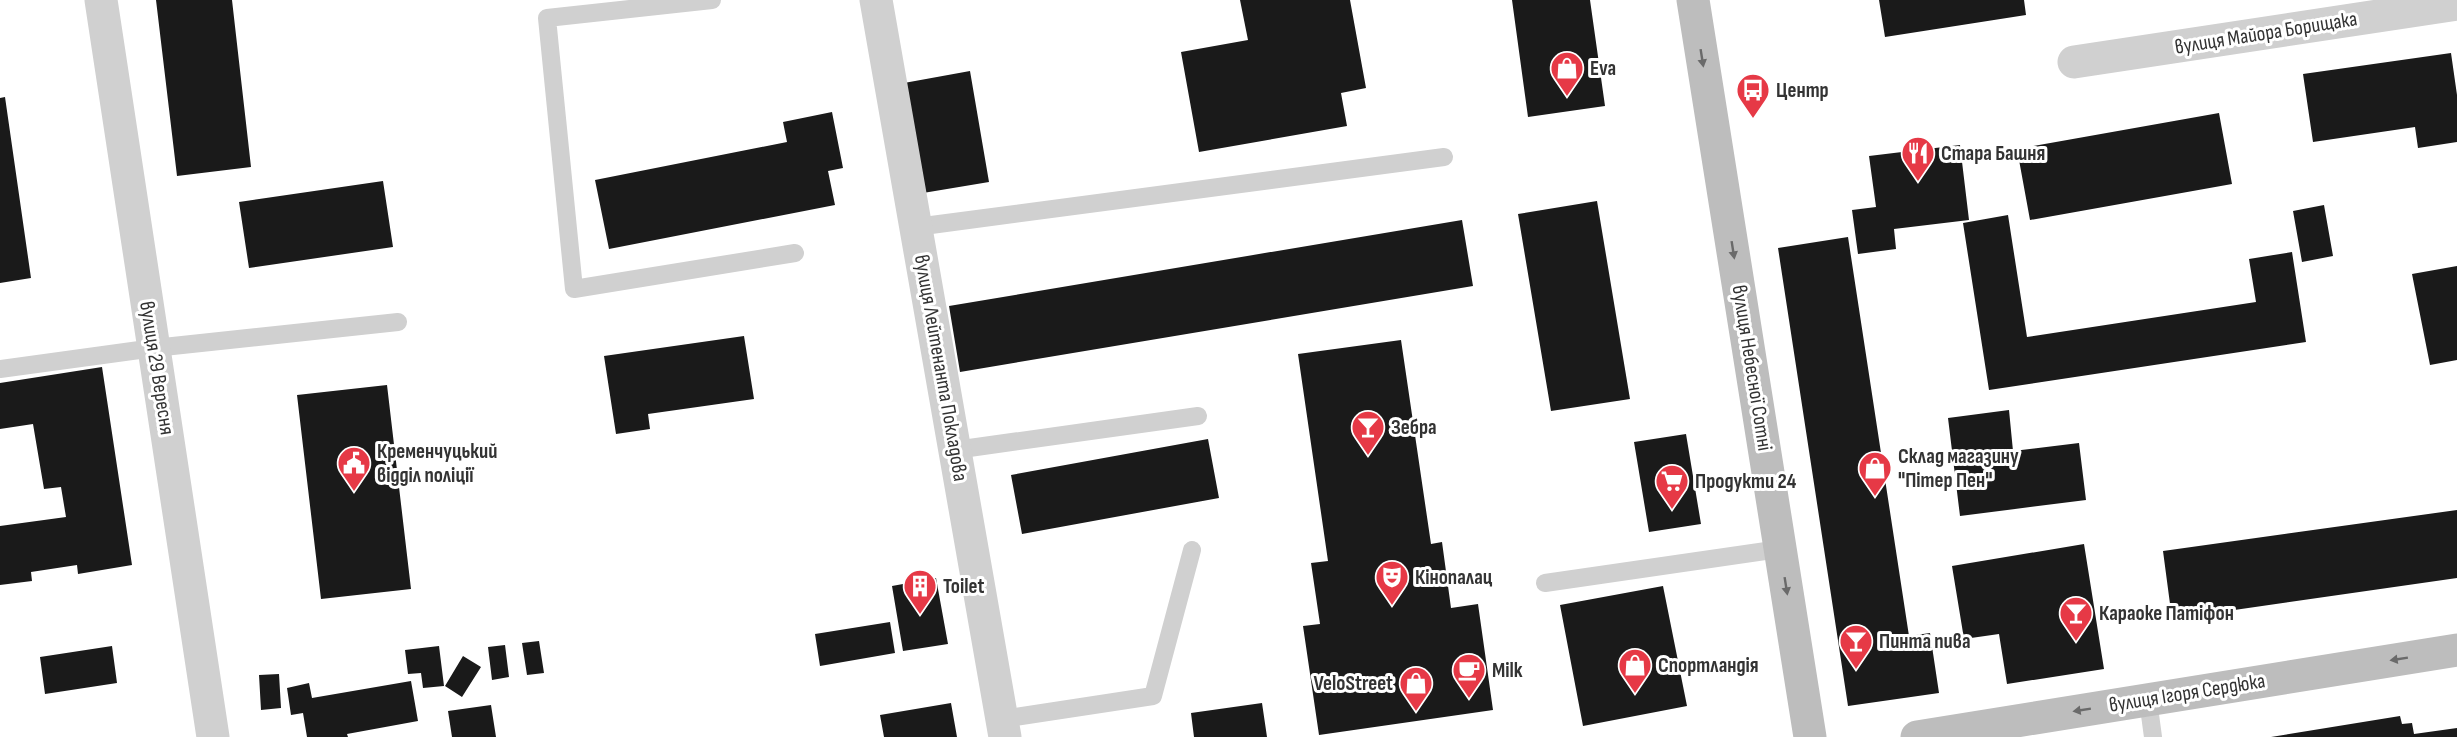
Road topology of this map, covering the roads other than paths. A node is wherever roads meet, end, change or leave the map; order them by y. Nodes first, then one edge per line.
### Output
1 (101, 0) edge
2 (712, 0) edge
3 (876, 0) edge
4 (1693, 0) edge
5 (2457, 4) edge
6 (2074, 62) dead end
7 (1444, 157) dead end
8 (916, 227) junction
9 (795, 253) dead end
10 (398, 322) dead end
11 (154, 348) junction
12 (0, 369) edge
13 (1198, 416) dead end
14 (955, 450) junction
15 (1780, 549) junction
16 (1192, 550) dead end
17 (1545, 583) dead end
18 (2457, 650) edge
19 (2148, 700) junction
20 (1003, 728) edge
21 (213, 737) edge
22 (1810, 737) edge
23 (1917, 737) edge
24 (2153, 737) edge

1 - 11 street, вулиця 29 Вересня
2 - 9 lane
3 - 8 street, вулиця Лейтенанта Покладова
4 -> 15 street, вулиця Небесної Сотні
5 - 6 street, вулиця Майора Борищака
7 - 8 lane
8 - 14 street, вулиця Лейтенанта Покладова
10 - 11 lane
11 - 12 lane
11 - 21 street, вулиця 29 Вересня
13 - 14 lane
14 - 20 street, вулиця Лейтенанта Покладова
15 - 17 lane
15 -> 22 street, вулиця Небесної Сотні
16 - 20 lane
18 -> 19 street, вулиця Ігоря Сердюка
19 -> 23 street, вулиця Ігоря Сердюка
19 - 24 lane

